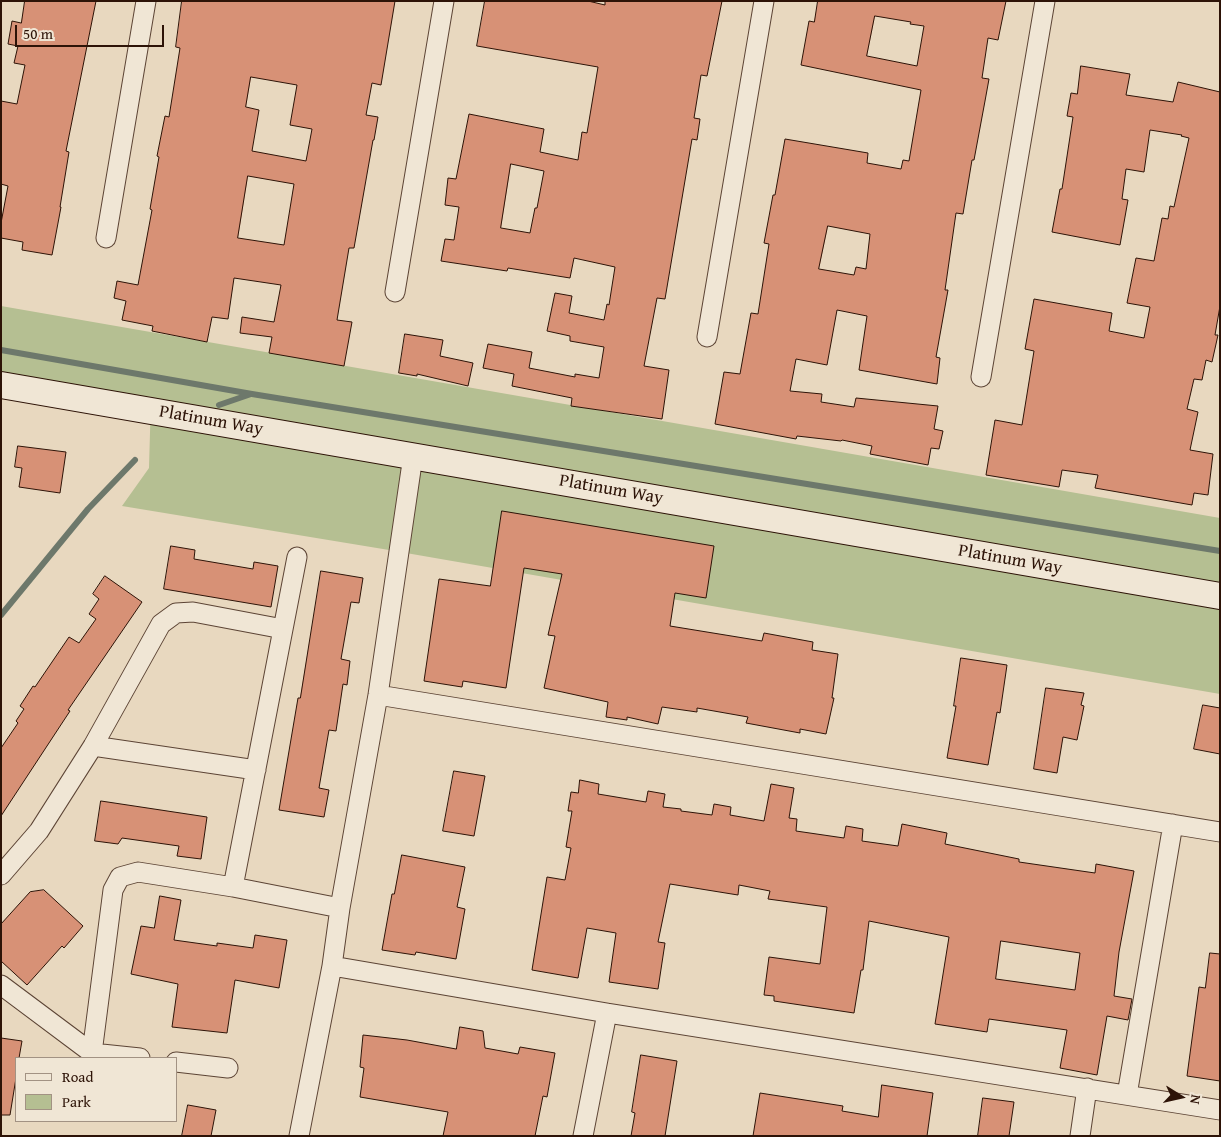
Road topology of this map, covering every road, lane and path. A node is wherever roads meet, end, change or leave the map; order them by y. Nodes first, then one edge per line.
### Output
1 (146, 1) edge
2 (444, 1) edge
3 (764, 1) edge
4 (1045, 1) edge
5 (106, 238) dead end
6 (395, 292) dead end
7 (708, 337) dead end
8 (981, 377) dead end
9 (1, 384) edge
10 (413, 456) junction
11 (297, 557) dead end
12 (1220, 596) edge
13 (283, 629) junction
14 (378, 695) junction
15 (93, 746) junction
16 (256, 770) junction
17 (1173, 824) junction
18 (1220, 832) edge
19 (1, 874) edge
20 (233, 887) junction
21 (340, 908) junction
22 (332, 966) junction
23 (1, 985) edge
24 (607, 1013) junction
25 (92, 1053) junction
26 (130, 1057) edge
27 (178, 1062) edge
28 (228, 1068) dead end
29 (1086, 1088) junction
30 (1127, 1095) junction
31 (1220, 1110) edge
32 (298, 1136) edge
33 (583, 1136) edge
34 (1080, 1136) edge

1 - 5 street
2 - 6 street
3 - 7 street
4 - 8 street
9 - 10 street, Platinum Way
10 - 12 street, Platinum Way
10 - 14 street
11 - 13 street
13 - 15 street
13 - 16 street
14 - 17 street
14 - 21 street
15 - 16 street
15 - 19 street
16 - 20 street
17 - 18 street
17 - 30 street
20 - 21 street
20 - 25 street
21 - 22 street
22 - 24 street
22 - 32 street
23 - 25 street
24 - 29 street
24 - 33 street
25 - 26 street
27 - 28 street
29 - 30 street
29 - 34 street
30 - 31 street

